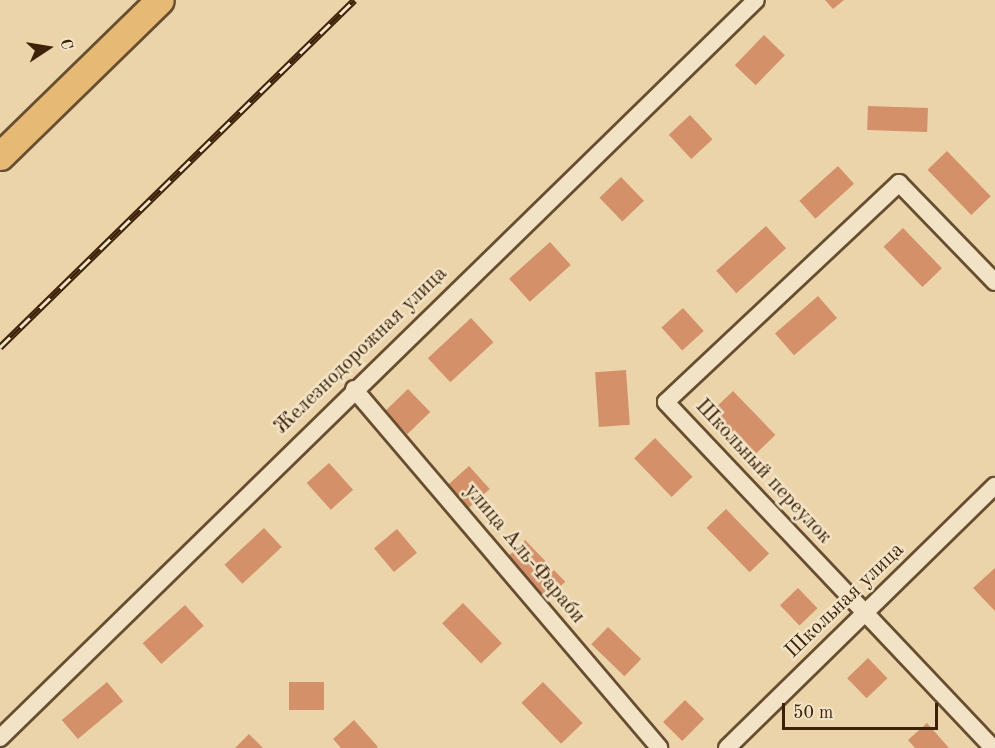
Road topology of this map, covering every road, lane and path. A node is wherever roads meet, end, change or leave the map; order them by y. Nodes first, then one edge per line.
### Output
1 (160, 0) edge
2 (756, 0) edge
3 (0, 156) edge
4 (995, 282) edge
5 (354, 389) junction
6 (995, 486) edge
7 (865, 613) junction
8 (0, 738) edge
9 (659, 748) edge
10 (727, 748) edge
11 (993, 748) edge

1 - 3 highway
2 - 5 street, Железнодорожная улица
4 - 7 street, Школьный переулок
5 - 8 street, Железнодорожная улица
5 - 9 street, улица Аль-Фараби
6 - 7 street, Школьная улица
7 - 10 street, Школьная улица
7 - 11 street, Школьный переулок

